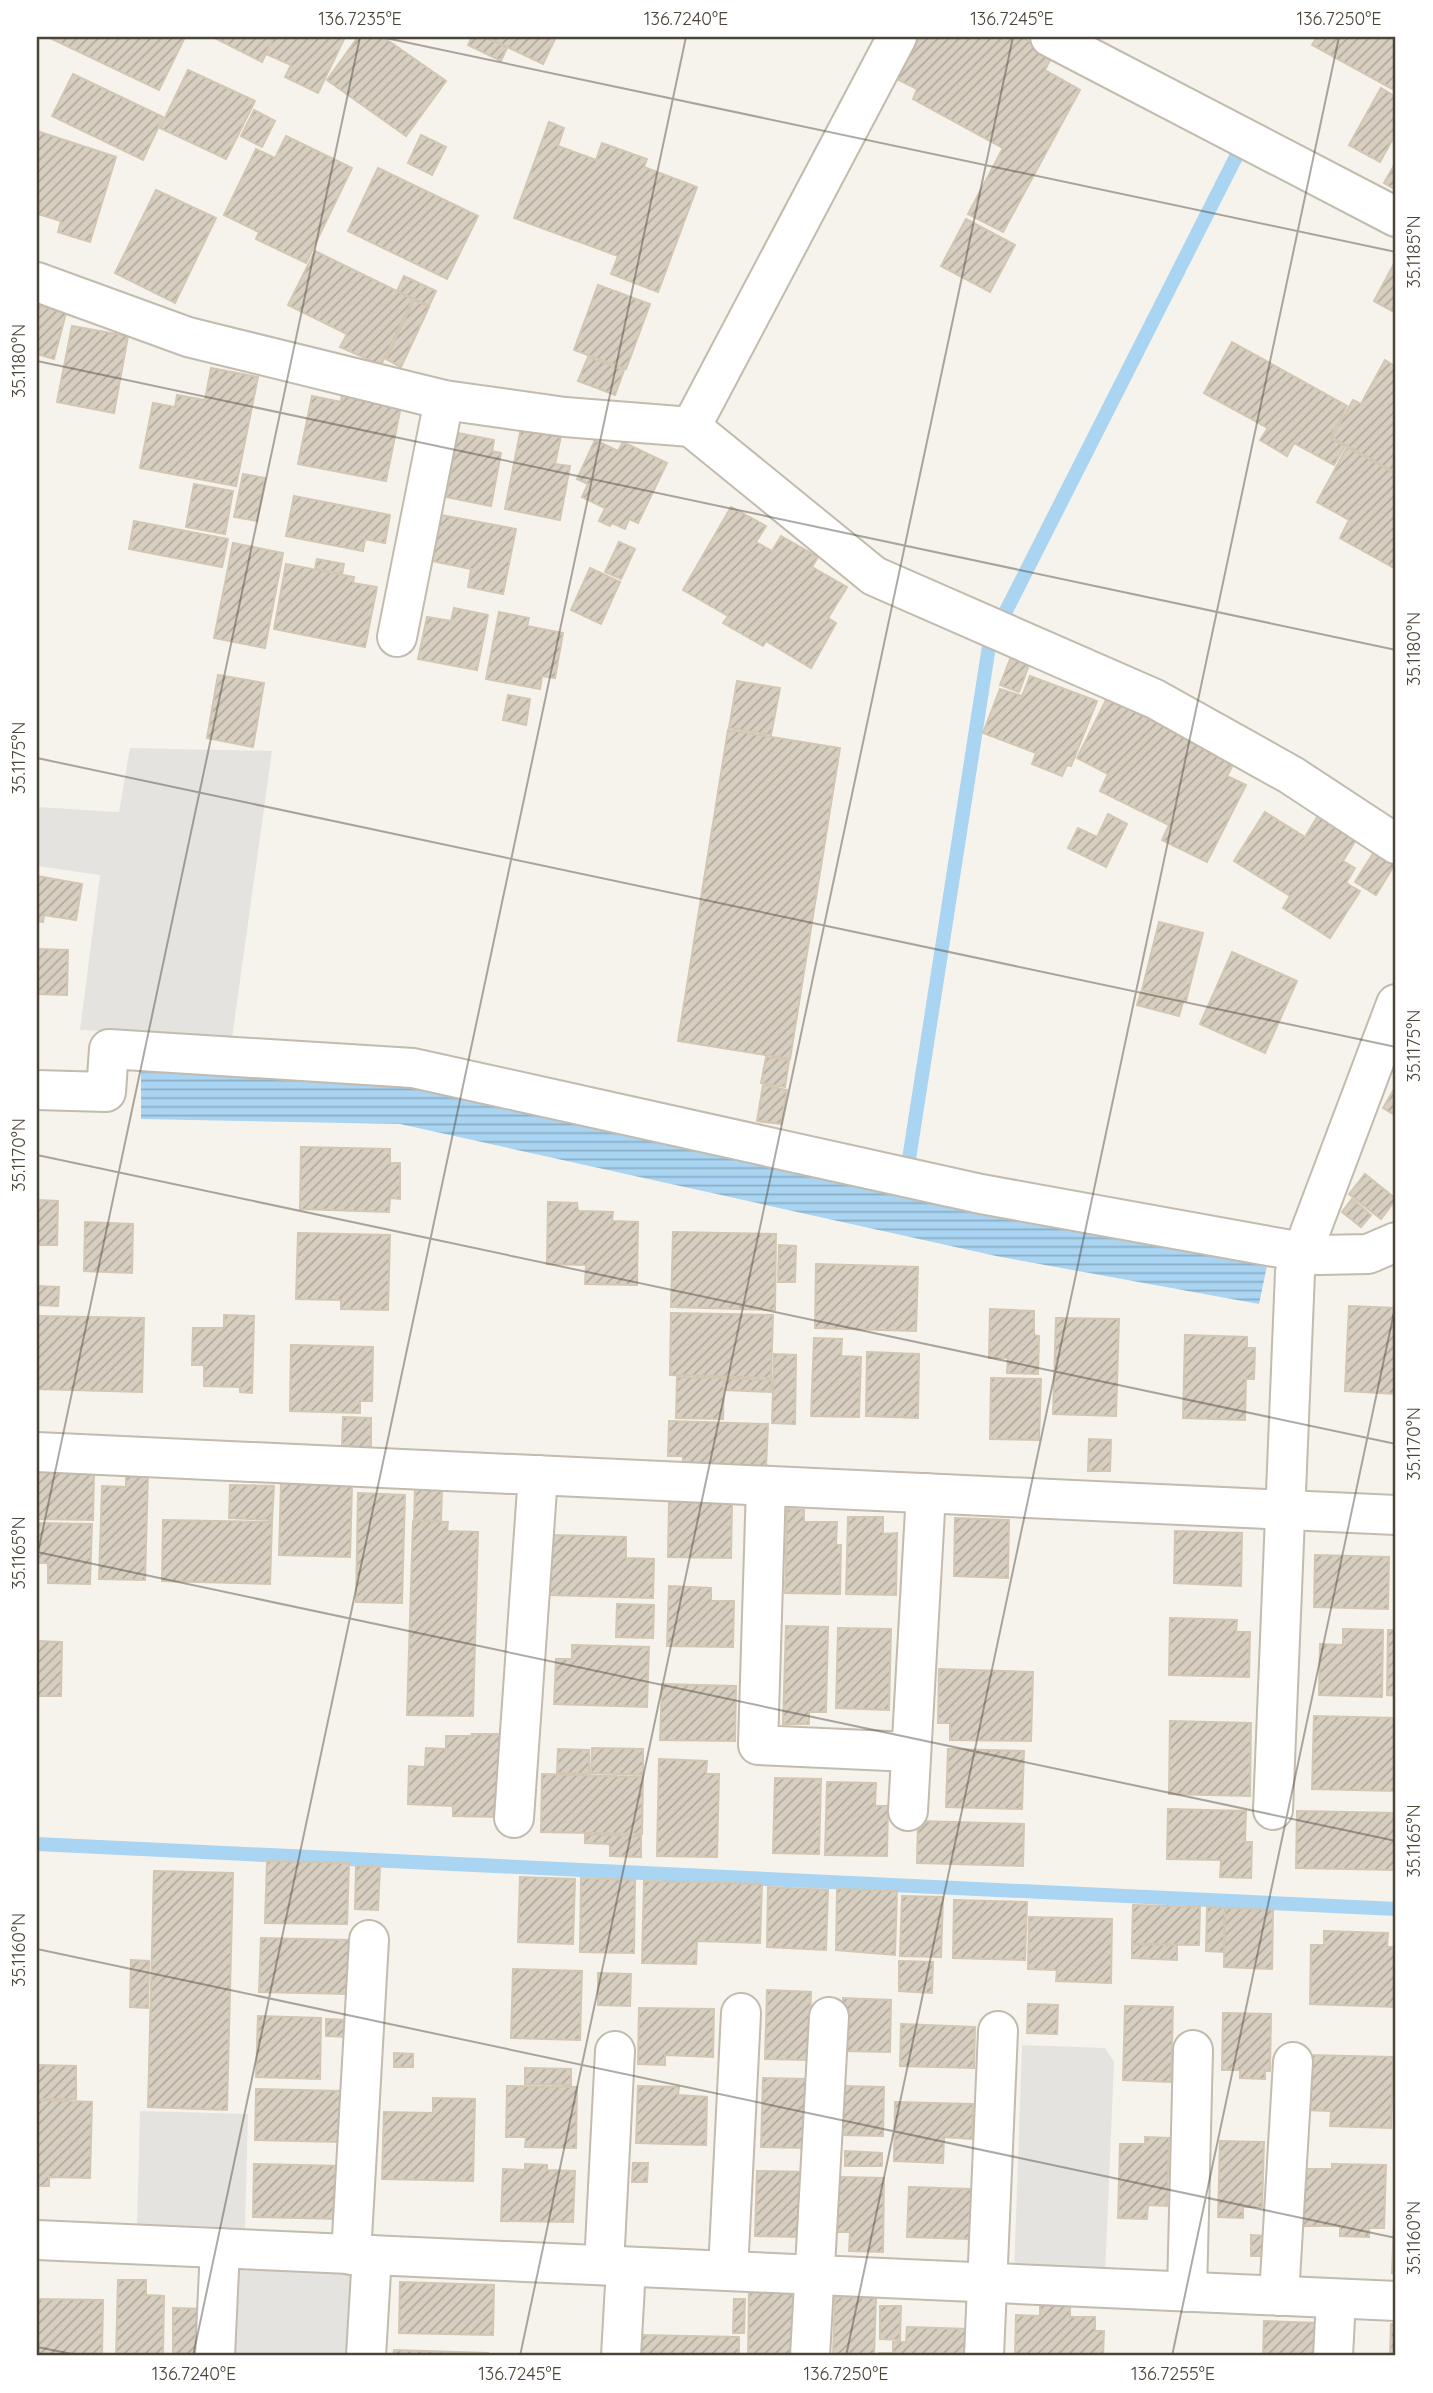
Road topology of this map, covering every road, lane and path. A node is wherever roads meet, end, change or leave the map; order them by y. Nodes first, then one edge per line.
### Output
1 (897, 37) edge
2 (1050, 37) edge
3 (1396, 217) edge
4 (37, 282) edge
5 (444, 400) junction
6 (691, 427) junction
7 (397, 638) dead end
8 (1396, 844) edge
9 (1396, 1004) edge
10 (37, 1090) edge
11 (1396, 1242) edge
12 (1303, 1252) junction
13 (37, 1452) edge
14 (538, 1475) junction
15 (766, 1486) junction
16 (926, 1493) junction
17 (1286, 1510) junction
18 (1396, 1515) edge
19 (911, 1752) junction
20 (1273, 1810) dead end
21 (908, 1811) dead end
22 (514, 1818) dead end
23 (369, 1940) dead end
24 (741, 2013) dead end
25 (829, 2017) dead end
26 (998, 2031) dead end
27 (1193, 2050) dead end
28 (615, 2051) dead end
29 (1293, 2062) dead end
30 (37, 2240) edge
31 (220, 2248) junction
32 (362, 2255) junction
33 (615, 2266) junction
34 (728, 2271) junction
35 (814, 2275) junction
36 (987, 2283) junction
37 (1187, 2292) junction
38 (1279, 2296) junction
39 (1336, 2299) junction
40 (1396, 2301) edge
41 (215, 2356) edge
42 (366, 2356) edge
43 (621, 2356) edge
44 (810, 2356) edge
45 (984, 2356) edge
46 (1333, 2356) edge

1 - 6 street
2 - 3 street
4 - 5 street
5 - 6 street
5 - 7 street
6 - 8 street
9 - 12 street
10 - 12 street
11 - 12 street
12 - 17 street
13 - 14 street
14 - 15 street
14 - 22 street
15 - 16 street
15 - 19 street
16 - 17 street
16 - 19 street
17 - 18 street
17 - 20 street
19 - 21 street
23 - 32 street
24 - 34 street
25 - 35 street
26 - 36 street
27 - 37 street
28 - 33 street
29 - 38 street
30 - 31 street
31 - 32 street
31 - 41 street
32 - 33 street
32 - 42 street
33 - 34 street
33 - 43 street
34 - 35 street
35 - 36 street
35 - 44 street
36 - 37 street
36 - 45 street
37 - 38 street
38 - 39 street
39 - 40 street
39 - 46 street

